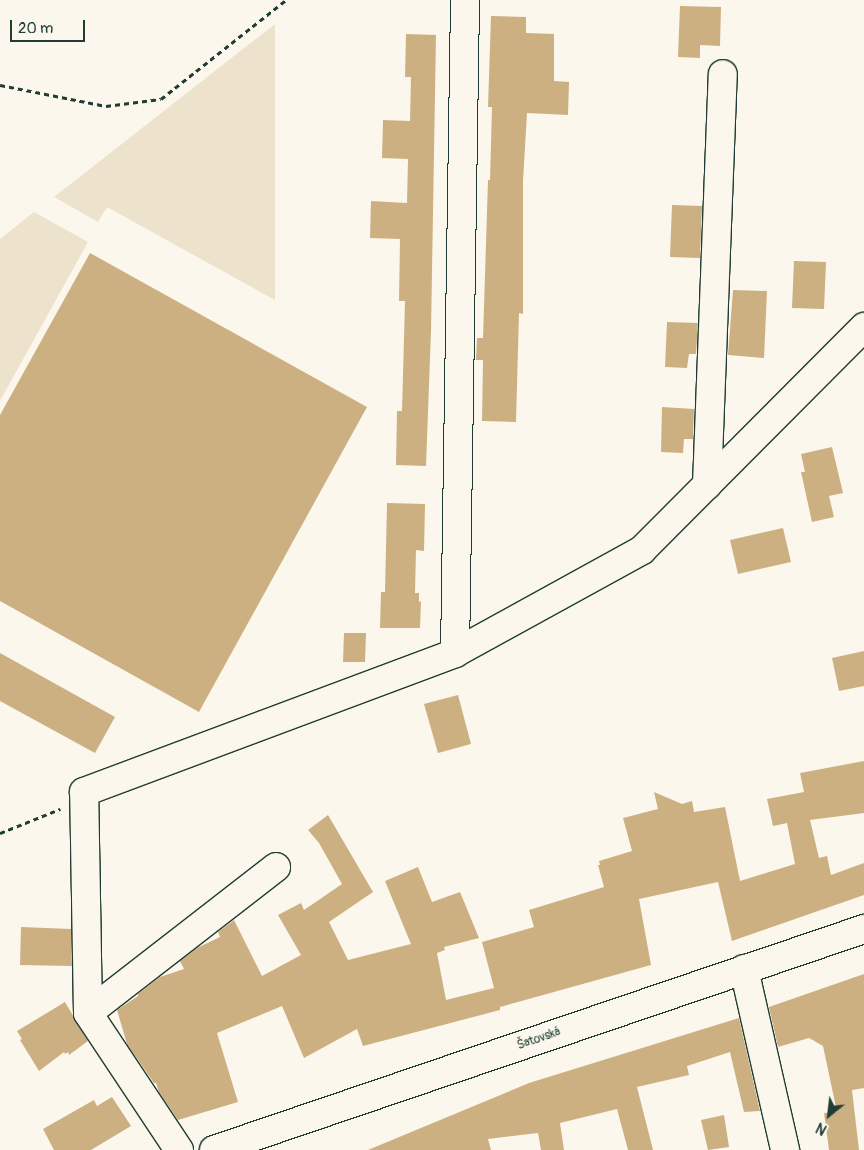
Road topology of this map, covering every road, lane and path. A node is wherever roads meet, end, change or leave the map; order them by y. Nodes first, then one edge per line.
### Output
1 (286, 0) edge
2 (465, 0) edge
3 (723, 74) dead end
4 (0, 85) edge
5 (864, 327) edge
6 (707, 484) junction
7 (455, 652) junction
8 (85, 799) junction
9 (0, 833) edge
10 (276, 867) dead end
11 (864, 930) edge
12 (744, 969) junction
13 (88, 1013) junction
14 (179, 1150) edge
15 (214, 1150) edge
16 (786, 1150) edge

1 - 4 path
2 - 7 street
3 - 6 street
5 - 6 street
6 - 7 street
7 - 8 street
8 - 9 path
8 - 13 street
10 - 13 street
11 - 12 street, Šatovská
12 - 15 street, Šatovská
12 - 16 street
13 - 14 street

